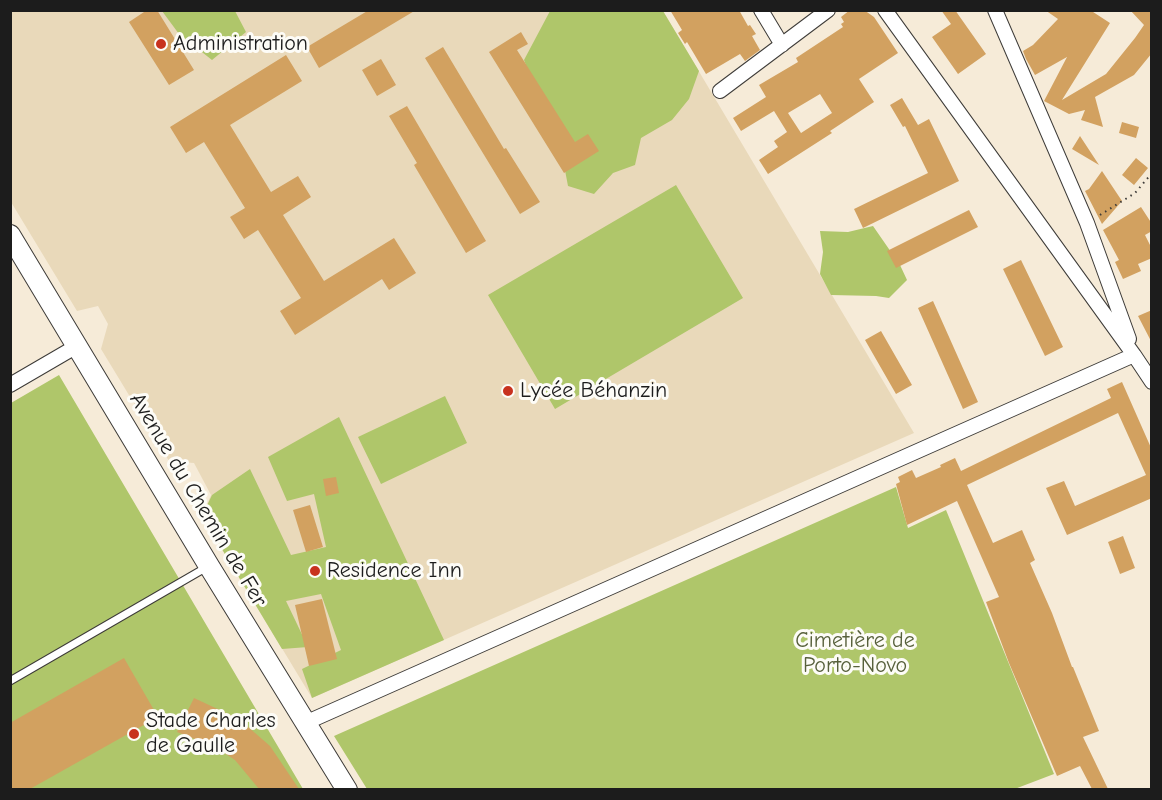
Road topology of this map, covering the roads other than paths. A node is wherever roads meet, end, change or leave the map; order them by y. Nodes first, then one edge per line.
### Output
1 (761, 10) edge
2 (828, 10) edge
3 (885, 10) edge
4 (994, 10) edge
5 (782, 45) junction
6 (720, 91) dead end
7 (10, 235) edge
8 (77, 346) junction
9 (1134, 355) junction
10 (1152, 382) edge
11 (10, 385) edge
12 (209, 566) junction
13 (10, 681) edge
14 (305, 723) junction
15 (347, 789) edge

1 - 5 street
2 - 5 street
3 - 9 street
4 - 9 street
5 - 6 street
7 - 8 street, Avenue du Chemin de Fer
8 - 11 street
8 - 12 street, Avenue du Chemin de Fer
9 - 10 street
9 - 14 street
12 - 13 lane
12 - 14 street, Avenue du Chemin de Fer
14 - 15 street, Avenue du Chemin de Fer

